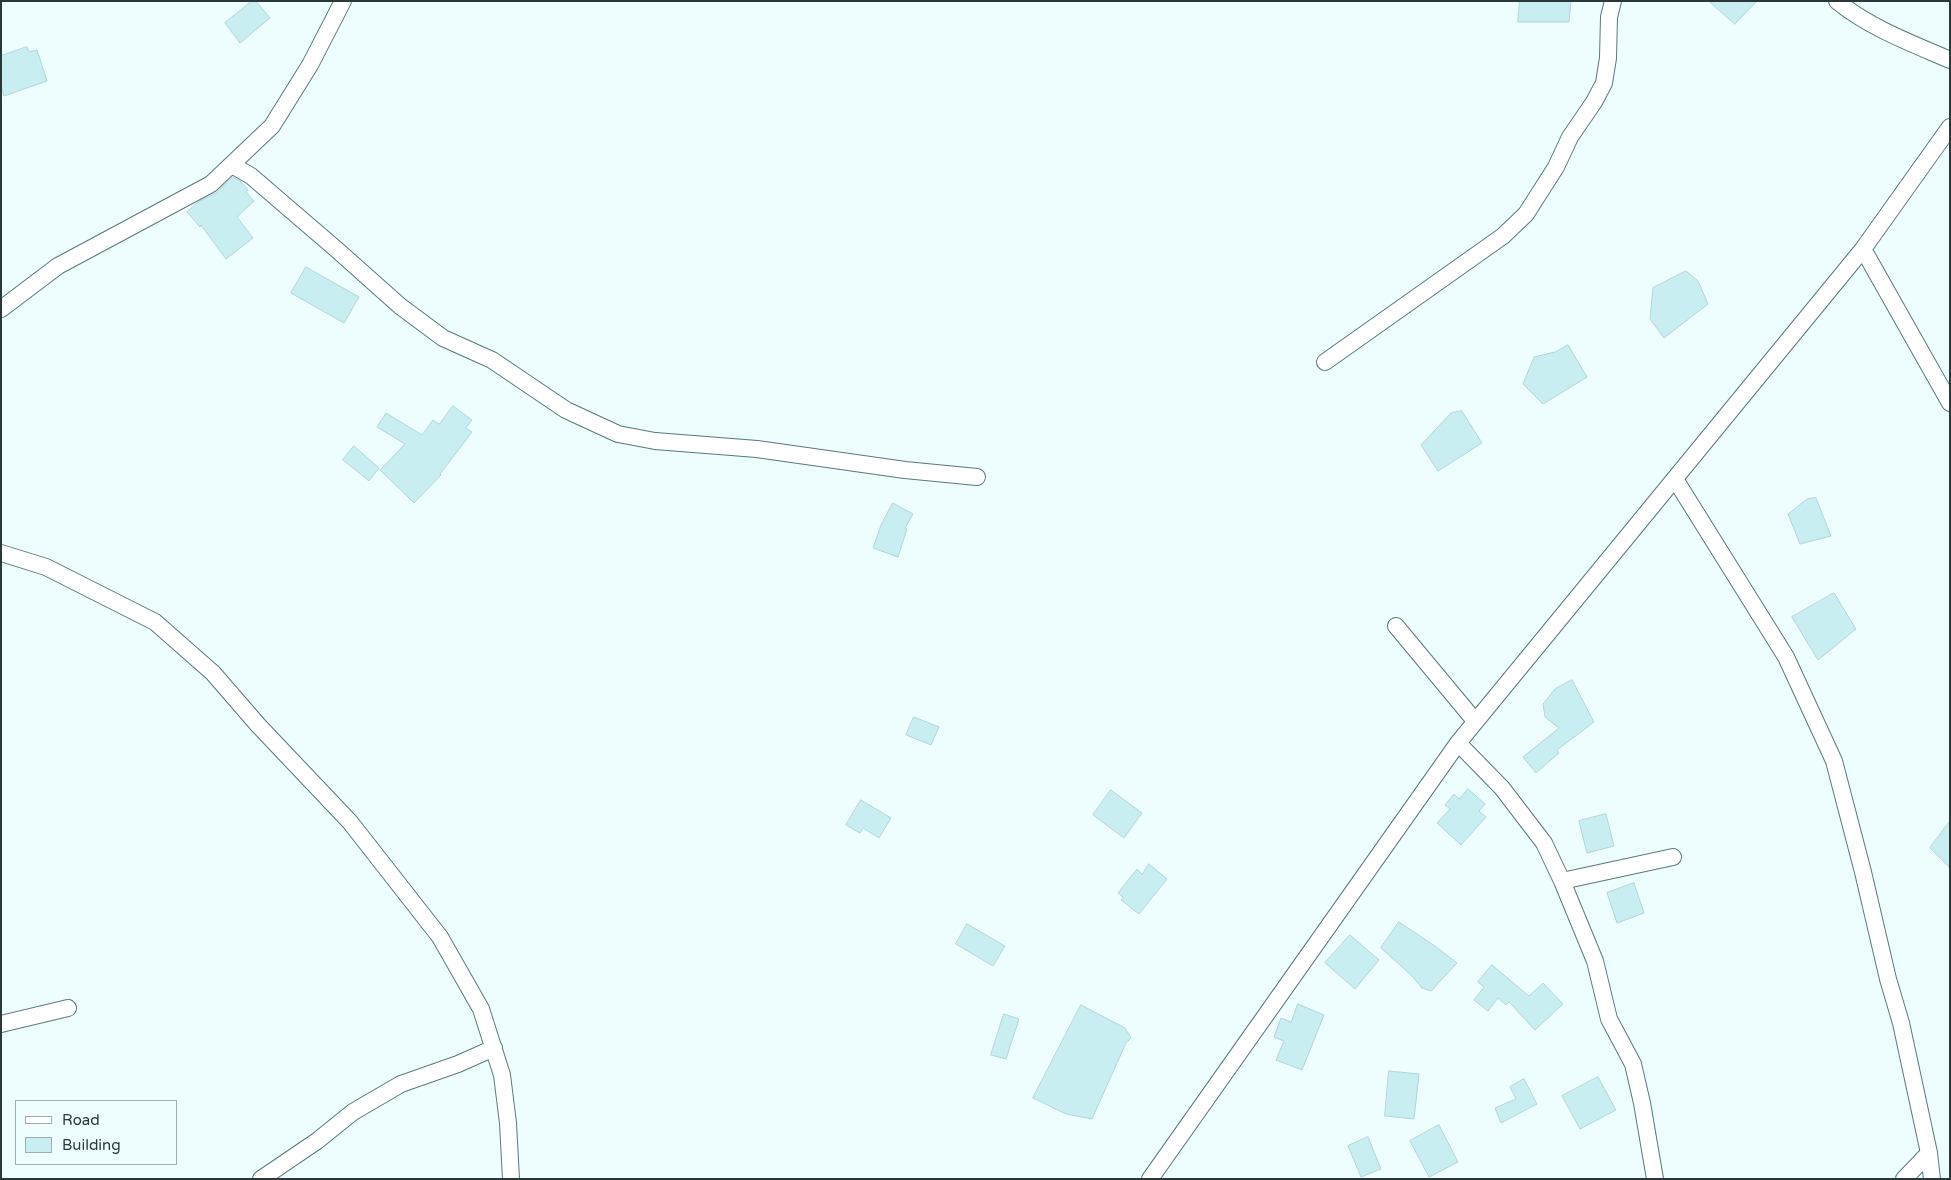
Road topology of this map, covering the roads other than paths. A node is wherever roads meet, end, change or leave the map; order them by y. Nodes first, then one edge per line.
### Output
1 (343, 1) edge
2 (1613, 1) edge
3 (1837, 1) edge
4 (1950, 60) edge
5 (1950, 127) edge
6 (232, 165) junction
7 (1863, 249) junction
8 (1, 309) edge
9 (1325, 362) dead end
10 (1950, 403) edge
11 (977, 477) dead end
12 (1675, 479) junction
13 (1, 553) edge
14 (1396, 626) dead end
15 (1475, 721) junction
16 (1458, 743) junction
17 (1673, 858) dead end
18 (1562, 881) junction
19 (68, 1008) dead end
20 (1, 1024) edge
21 (494, 1048) junction
22 (1929, 1153) junction
23 (261, 1179) edge
24 (510, 1179) edge
25 (1150, 1179) edge
26 (1655, 1179) edge
27 (1904, 1179) edge
28 (1932, 1179) edge

1 - 6 street
2 - 9 street
3 - 4 street
5 - 7 street
6 - 8 street
6 - 11 street
7 - 10 street
7 - 12 street
12 - 15 street
12 - 22 street
13 - 21 street
14 - 15 street
15 - 16 street
16 - 18 street
16 - 25 street
17 - 18 street
18 - 26 street
19 - 20 street
21 - 23 street
21 - 24 street
22 - 27 street
22 - 28 street

